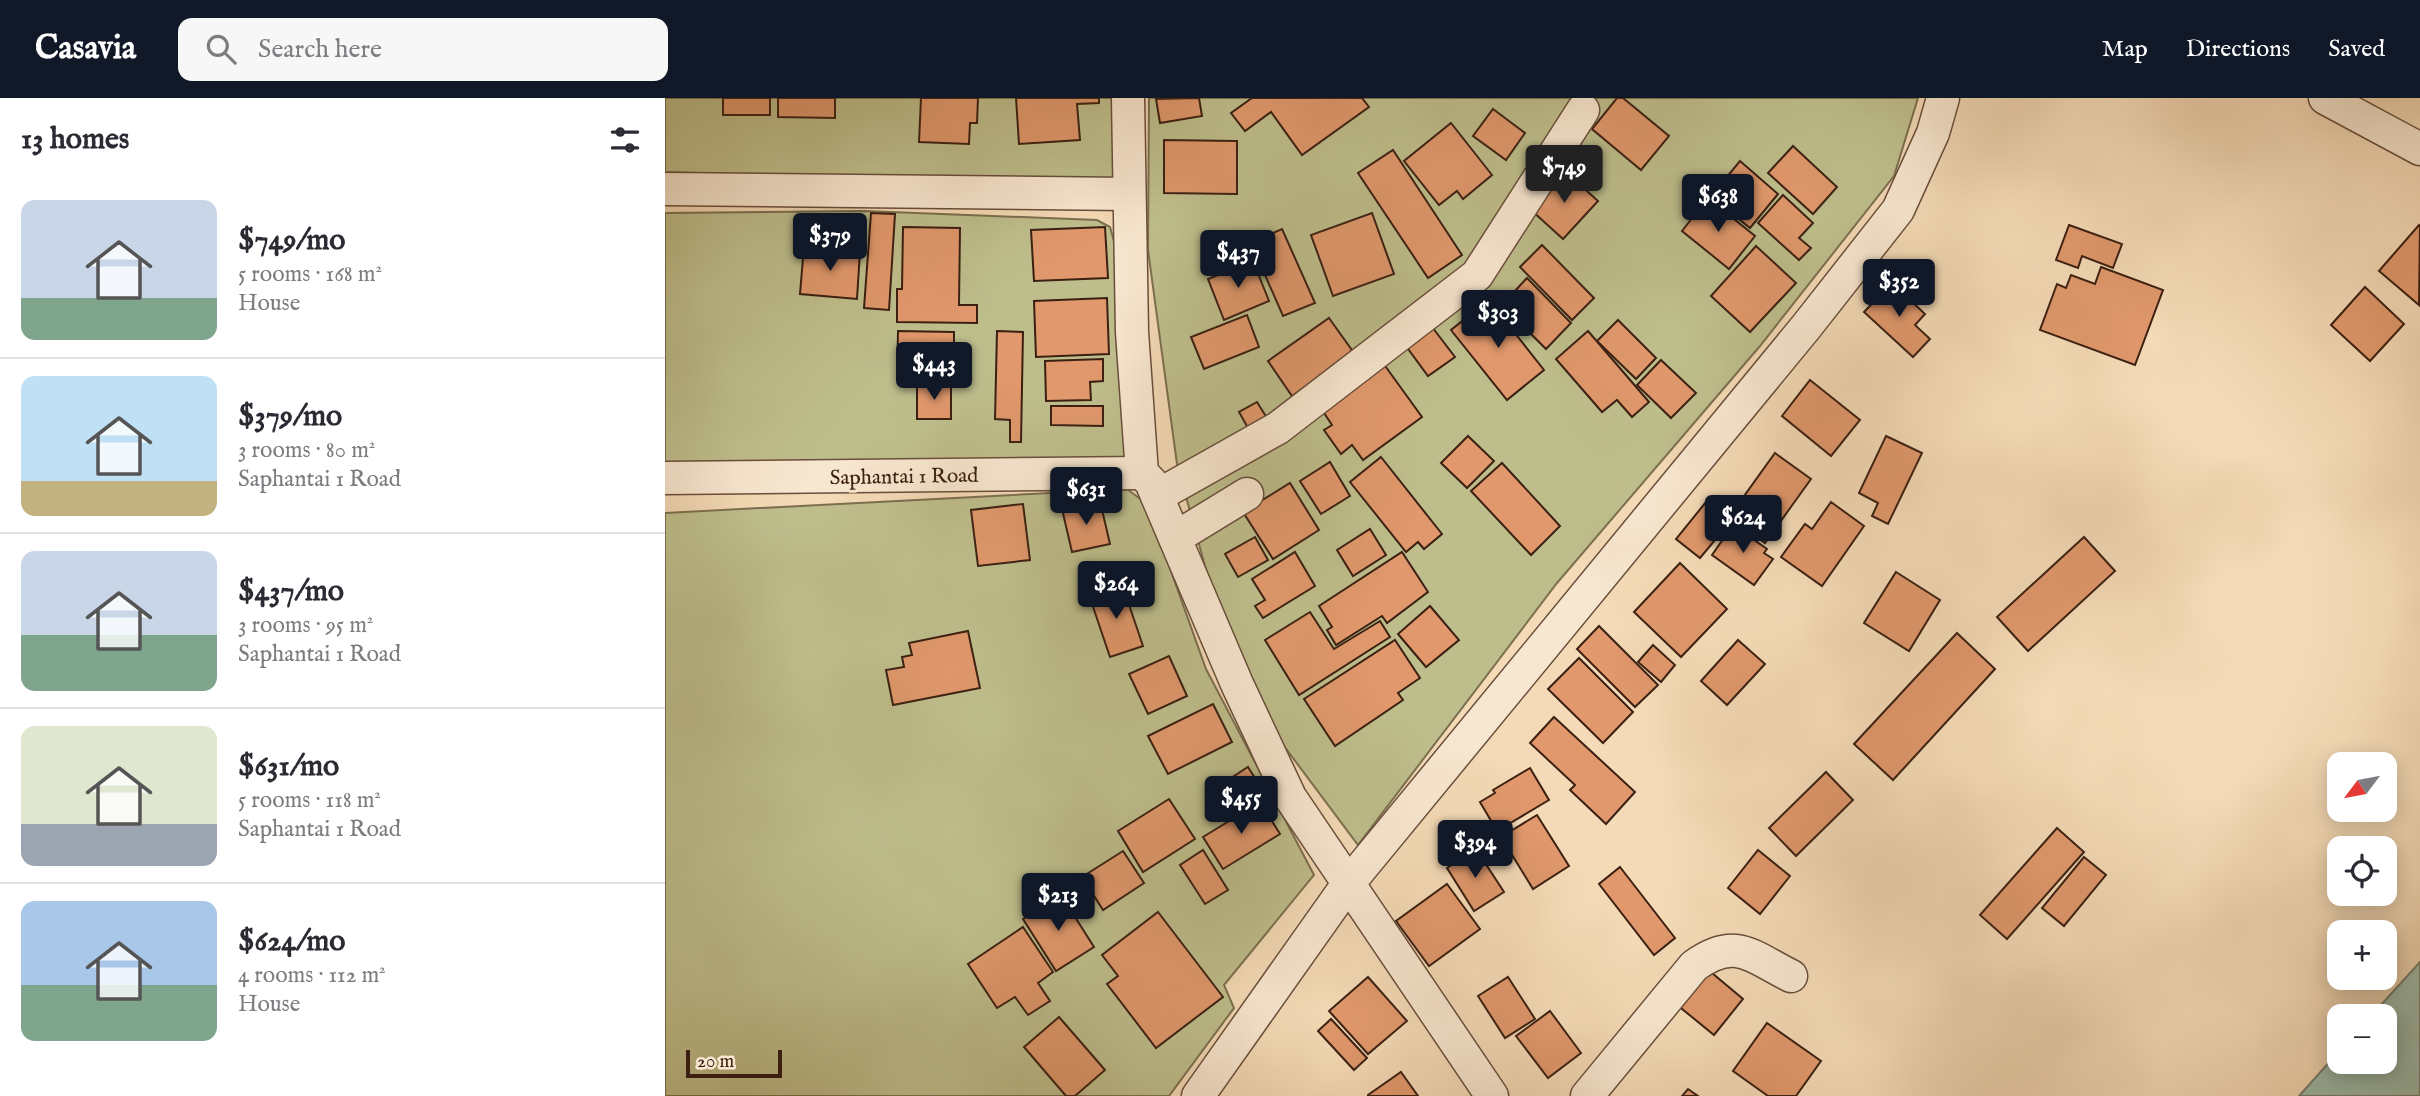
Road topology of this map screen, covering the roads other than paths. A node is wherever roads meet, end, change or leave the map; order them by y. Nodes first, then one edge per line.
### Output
1 (1128, 98) edge
2 (1943, 98) edge
3 (2325, 98) edge
4 (1583, 110) dead end
5 (2420, 149) edge
6 (665, 189) edge
7 (1128, 194) junction
8 (665, 478) edge
9 (1150, 485) junction
10 (1247, 495) dead end
11 (1175, 538) junction
12 (1348, 884) junction
13 (1791, 976) dead end
14 (1198, 1096) edge
15 (1492, 1096) edge
16 (1587, 1096) edge

1 - 7 street
2 - 12 street
3 - 5 street
4 - 9 street
6 - 7 street
7 - 9 street
8 - 9 street, Saphantai 1 Road
9 - 11 street
10 - 11 street
11 - 12 street
12 - 14 street
12 - 15 street
13 - 16 street

